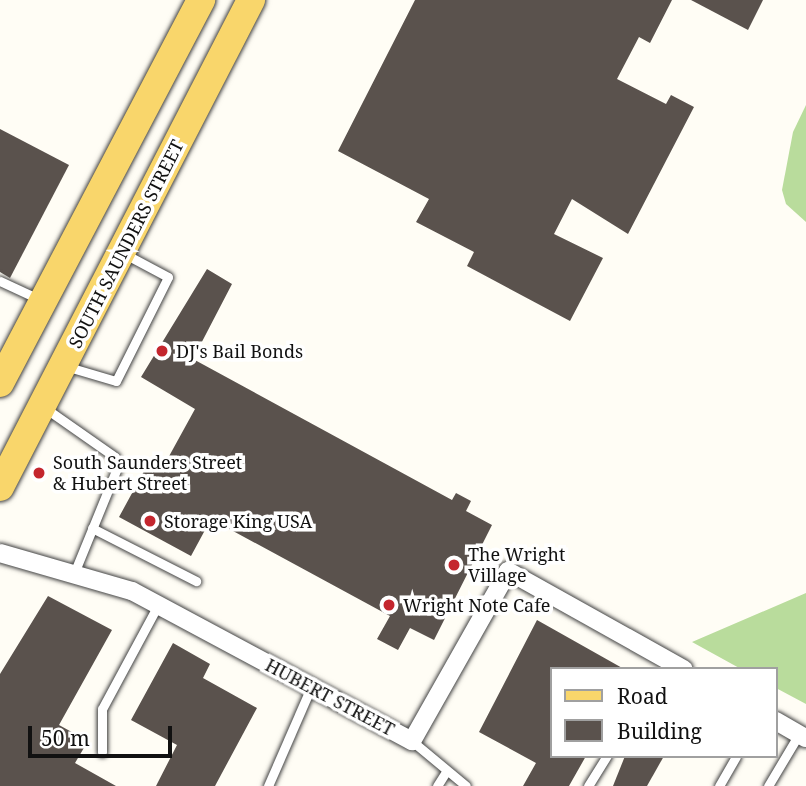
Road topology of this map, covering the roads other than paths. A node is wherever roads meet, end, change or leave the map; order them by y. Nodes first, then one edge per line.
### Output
1 (201, 0) edge
2 (251, 0) edge
3 (122, 253) junction
4 (0, 281) edge
5 (43, 301) junction
6 (63, 366) junction
7 (0, 383) edge
8 (42, 407) junction
9 (0, 487) edge
10 (92, 528) junction
11 (0, 553) edge
12 (75, 571) junction
13 (196, 581) dead end
14 (158, 605) junction
15 (670, 666) edge
16 (311, 687) junction
17 (778, 722) edge
18 (803, 736) edge
19 (412, 741) junction
20 (102, 752) dead end
21 (606, 758) edge
22 (735, 758) edge
23 (444, 773) junction
24 (268, 786) edge
25 (437, 786) edge
26 (466, 786) edge
27 (588, 786) edge
28 (719, 786) edge
29 (768, 786) edge

1 - 5 main road
2 - 3 main road, SOUTH SAUNDERS STREET
3 - 6 main road, SOUTH SAUNDERS STREET
3 - 6 lane
4 - 5 lane
5 - 7 main road
6 - 8 main road, SOUTH SAUNDERS STREET
8 - 9 main road, SOUTH SAUNDERS STREET
8 - 10 lane
10 - 12 lane
10 - 13 lane
11 - 12 street, HUBERT STREET
12 - 14 street, HUBERT STREET
14 - 16 street, HUBERT STREET
14 - 20 lane
15 - 19 street, HUBERT STREET
16 - 19 street, HUBERT STREET
16 - 24 lane
17 - 18 street
18 - 29 lane
19 - 23 lane
21 - 27 lane
22 - 28 lane
23 - 25 lane
23 - 26 lane

